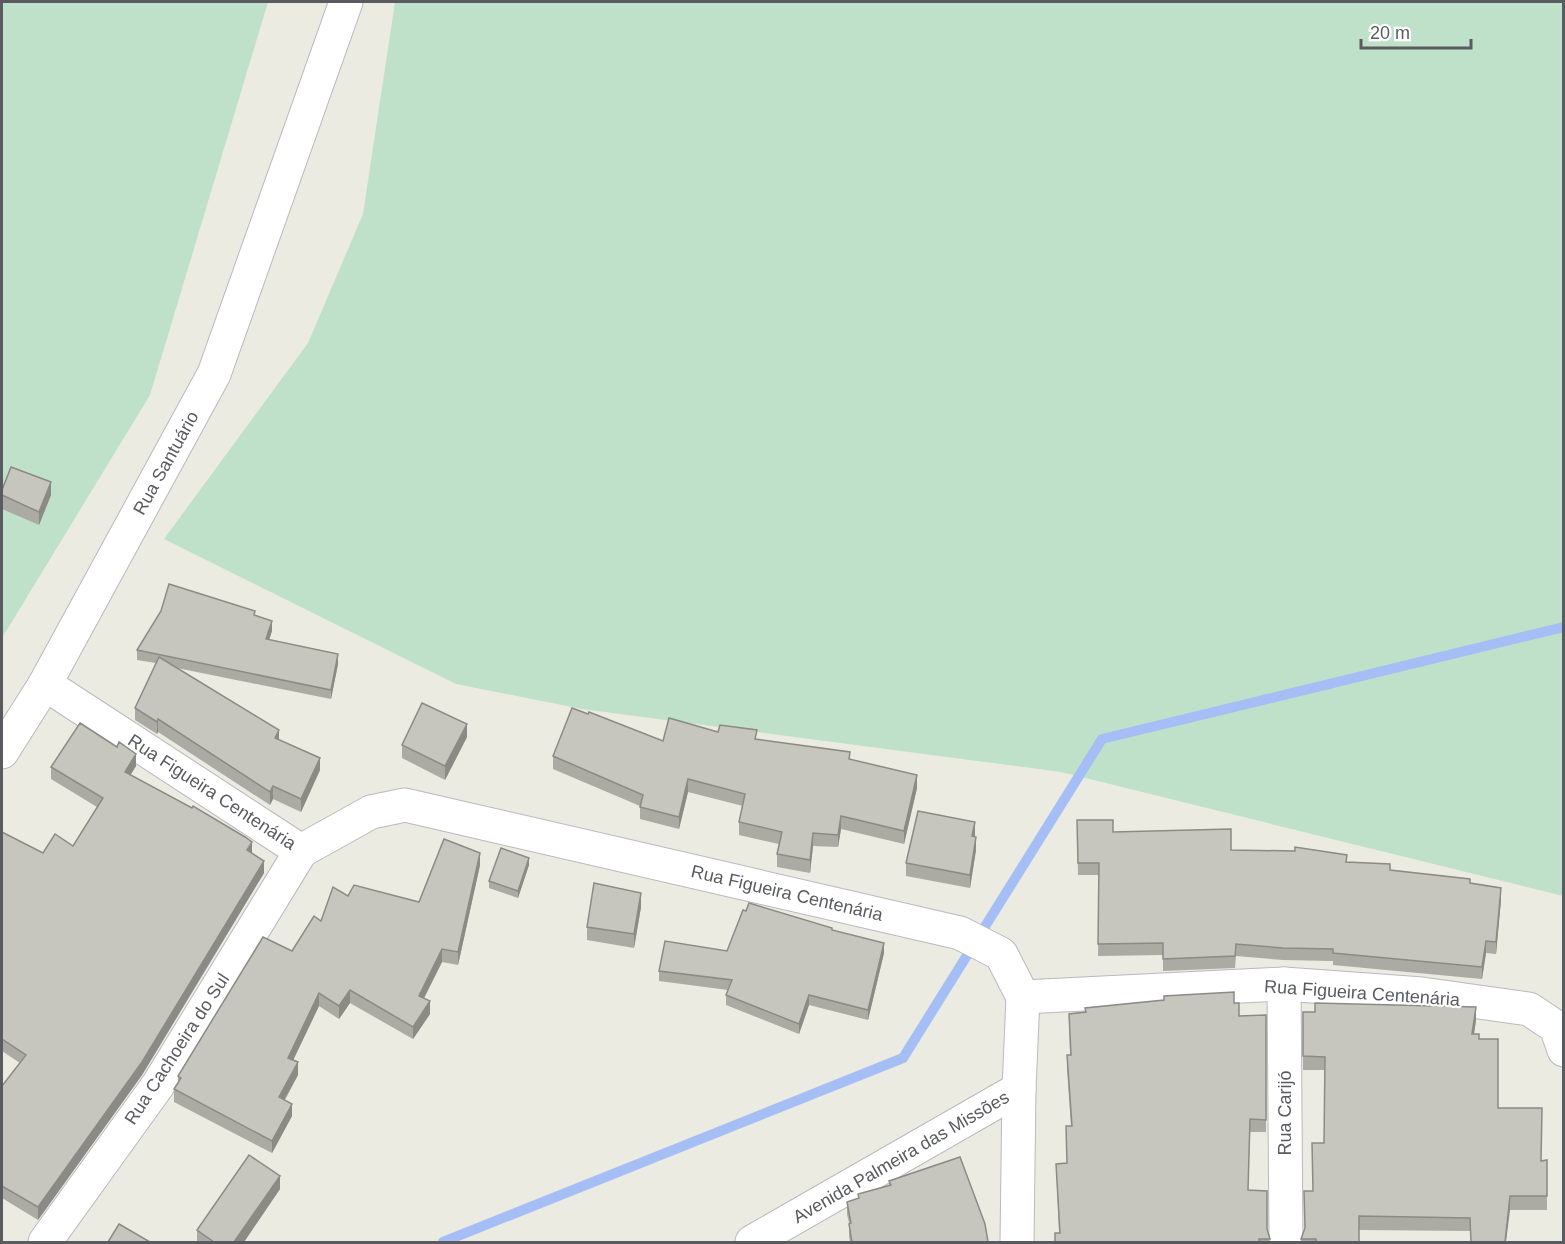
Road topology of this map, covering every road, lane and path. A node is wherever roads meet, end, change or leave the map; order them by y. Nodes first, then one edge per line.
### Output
1 (346, 2) edge
2 (45, 684) junction
3 (2, 752) edge
4 (301, 851) junction
5 (1284, 984) junction
6 (1023, 997) junction
7 (1560, 1039) edge
8 (1019, 1089) junction
9 (45, 1242) edge
10 (752, 1242) edge
11 (1017, 1242) edge
12 (1286, 1242) edge

1 - 2 street, Rua Santuário
2 - 3 street, Rua Santuário
2 - 4 street, Rua Figueira Centenária
4 - 6 street, Rua Figueira Centenária
4 - 9 street, Rua Cachoeira do Sul
5 - 6 street, Rua Figueira Centenária
5 - 7 street, Rua Figueira Centenária
5 - 12 street, Rua Carijó
6 - 8 street
8 - 10 street, Avenida Palmeira das Missões
8 - 11 street

